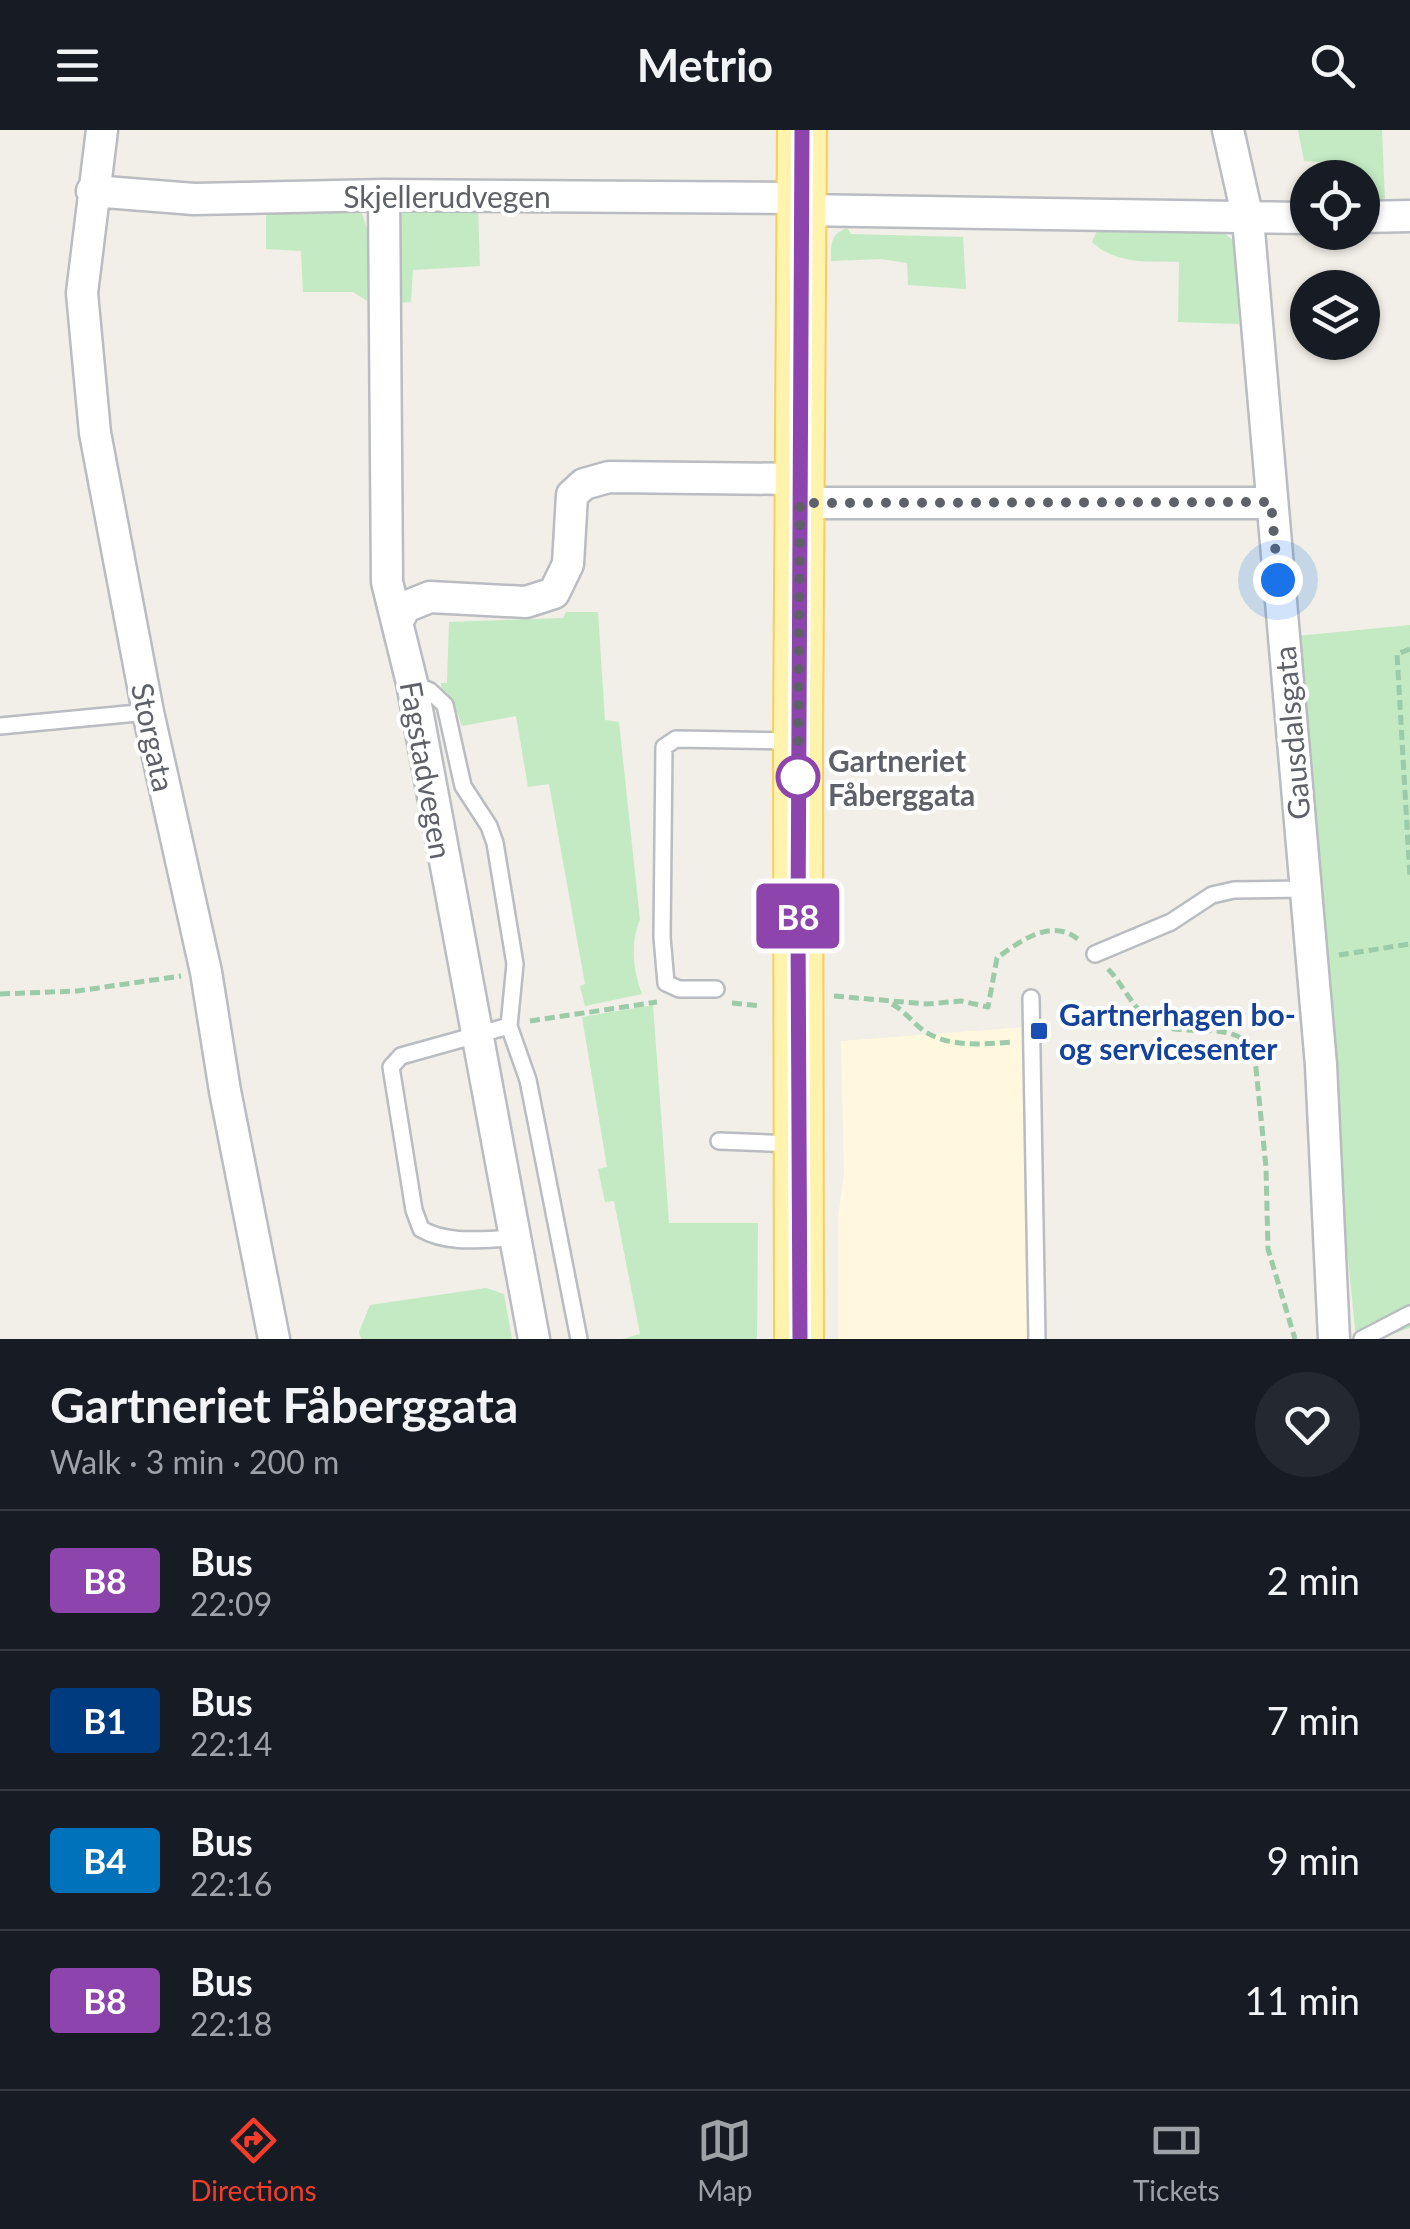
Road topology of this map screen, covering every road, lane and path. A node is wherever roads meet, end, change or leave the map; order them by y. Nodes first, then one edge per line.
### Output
1 (102, 130) edge
2 (802, 130) edge
3 (1228, 130) edge
4 (92, 191) junction
5 (384, 195) junction
6 (801, 204) junction
7 (1410, 216) edge
8 (1380, 217) edge
9 (1290, 218) edge
10 (1248, 219) junction
11 (800, 491) junction
12 (1271, 502) junction
13 (399, 620) junction
14 (1410, 649) edge
15 (412, 682) junction
16 (148, 712) junction
17 (0, 726) edge
18 (798, 741) junction
19 (1410, 878) edge
20 (1305, 889) junction
21 (1410, 944) edge
22 (1095, 954) junction
23 (1311, 958) junction
24 (206, 972) junction
25 (716, 989) dead end
26 (0, 994) edge
27 (830, 995) dead end
28 (1031, 998) dead end
29 (890, 1002) junction
30 (669, 1003) dead end
31 (764, 1005) dead end
32 (721, 1006) dead end
33 (509, 1026) junction
34 (476, 1036) junction
35 (1032, 1040) junction
36 (719, 1140) dead end
37 (797, 1144) junction
38 (515, 1238) junction
39 (1410, 1314) edge
40 (274, 1339) edge
41 (534, 1339) edge
42 (578, 1339) edge
43 (800, 1339) edge
44 (1038, 1339) edge
45 (1295, 1339) edge
46 (1334, 1339) edge
47 (1362, 1339) edge

1 - 4 street, Storgata
2 - 6 main road
3 - 10 street, Gausdalsgata
4 - 5 street, Skjellerudvegen
4 - 16 street, Storgata
5 - 6 street, Skjellerudvegen
5 - 13 street, Fagstadvegen
6 - 10 street, Skjellerudvegen
6 - 11 main road
7 - 8 street
9 - 10 street, Skjellerudvegen
10 - 12 street, Gausdalsgata
11 - 12 street
11 - 13 street
11 - 18 main road
12 - 20 street, Gausdalsgata
13 - 15 street, Fagstadvegen
14 - 19 path
15 - 33 lane
15 - 34 street, Fagstadvegen
16 - 17 lane
16 - 24 street, Storgata
18 - 25 lane
18 - 37 main road
20 - 22 lane
20 - 23 street, Gausdalsgata
21 - 23 path
22 - 29 path
22 - 45 path
23 - 46 street, Gausdalsgata
24 - 26 path
24 - 40 street, Storgata
27 - 29 path
28 - 35 lane
29 - 35 path
30 - 33 path
31 - 32 path
33 - 34 lane
33 - 42 lane
34 - 38 street, Fagstadvegen
34 - 38 lane
35 - 44 lane
36 - 37 lane
37 - 43 main road
38 - 41 street, Fagstadvegen
39 - 47 lane

